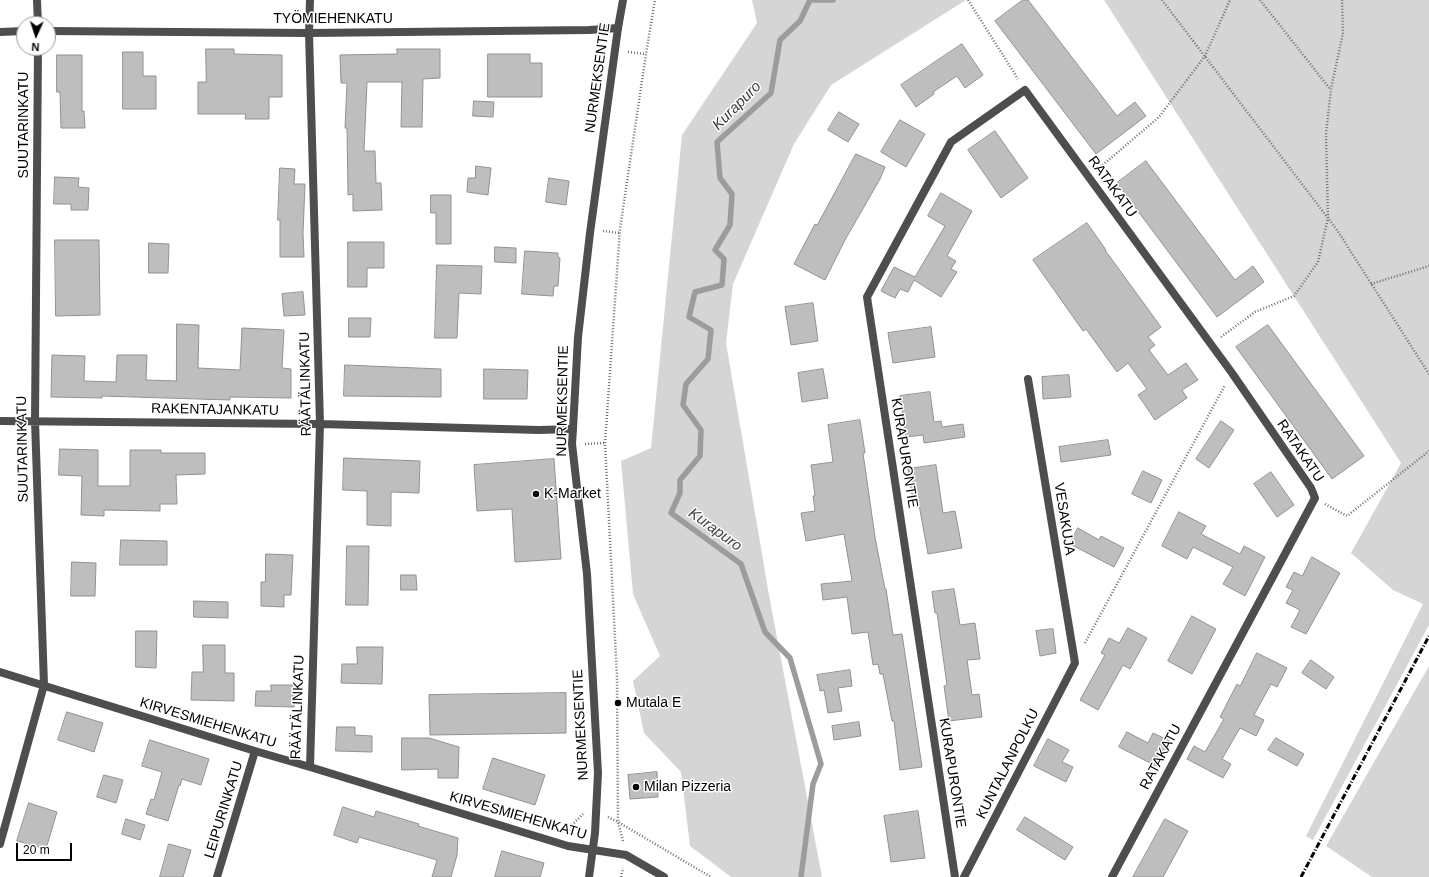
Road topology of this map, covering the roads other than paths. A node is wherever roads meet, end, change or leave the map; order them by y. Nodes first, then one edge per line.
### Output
1 (37, 0) edge
2 (310, 0) edge
3 (623, 0) edge
4 (38, 16) edge
5 (618, 28) junction
6 (16, 31) edge
7 (56, 31) edge
8 (0, 32) edge
9 (309, 33) junction
10 (38, 56) edge
11 (1025, 90) joint
12 (1028, 379) dead end
13 (35, 421) junction
14 (0, 422) edge
15 (320, 424) junction
16 (573, 429) junction
17 (1075, 663) joint
18 (0, 672) edge
19 (44, 685) junction
20 (255, 751) junction
21 (310, 767) junction
22 (0, 844) edge
23 (593, 851) junction
24 (217, 877) edge
25 (589, 877) edge
26 (664, 877) edge
27 (955, 877) edge
28 (964, 877) edge
29 (1112, 877) edge

1 - 4 street
2 - 9 street, RÄÄTÄLINKATU
3 - 5 street, NURMEKSENTIE
5 - 9 street, TYÖMIEHENKATU
5 - 16 street, NURMEKSENTIE
6 - 8 street
7 - 9 street, TYÖMIEHENKATU
9 - 15 street, RÄÄTÄLINKATU
10 - 13 street, SUUTARINKATU
11 - 27 street, KURAPURONTIE
11 - 29 street, RATAKATU
12 - 17 street, VESAKUJA
13 - 14 street, RAKENTAJANKATU
13 - 15 street, RAKENTAJANKATU
13 - 19 street, SUUTARINKATU
15 - 16 street, RAKENTAJANKATU
15 - 21 street, RÄÄTÄLINKATU
16 - 23 street, NURMEKSENTIE
17 - 28 street, KUNTALANPOLKU
18 - 19 street, KIRVESMIEHENKATU
19 - 20 street, KIRVESMIEHENKATU
19 - 22 street, SUUTARINKATU
20 - 21 street, KIRVESMIEHENKATU
20 - 24 street, LEIPURINKATU
21 - 23 street, KIRVESMIEHENKATU
23 - 25 street, NURMEKSENTIE
23 - 26 street, KIRVESMIEHENKATU

